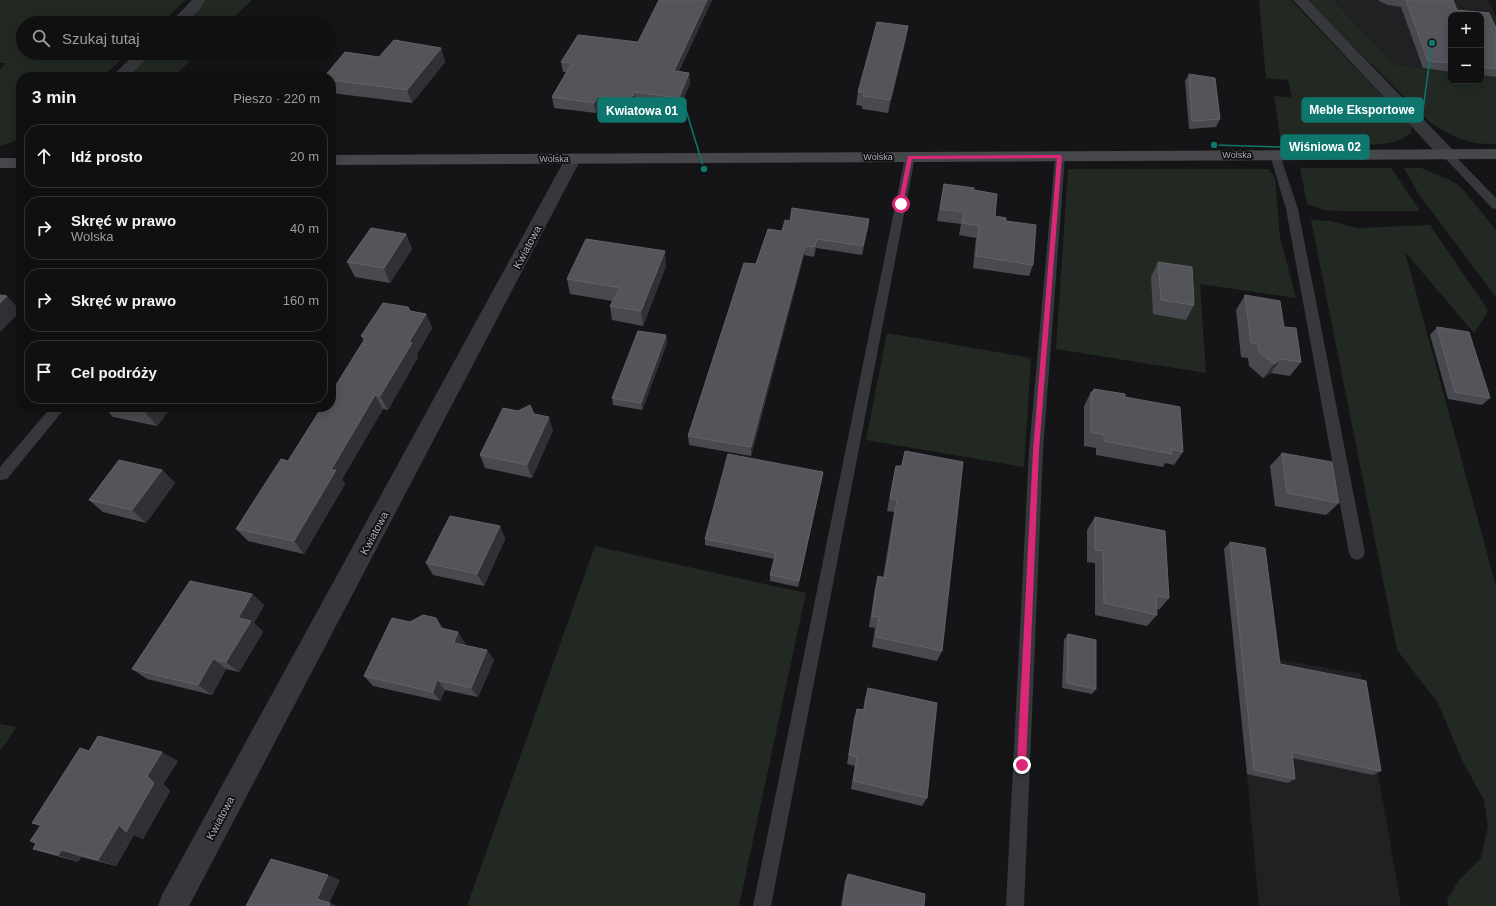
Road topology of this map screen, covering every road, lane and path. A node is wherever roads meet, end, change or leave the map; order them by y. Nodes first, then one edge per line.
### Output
1 (199, 0) edge
2 (1300, 0) edge
3 (184, 16) edge
4 (137, 60) edge
5 (124, 72) edge
6 (1448, 154) junction
7 (1496, 154) edge
8 (1275, 155) junction
9 (1060, 156) junction
10 (910, 157) junction
11 (573, 159) junction
12 (336, 160) edge
13 (0, 163) edge
14 (16, 163) edge
15 (1496, 205) edge
16 (55, 412) edge
17 (2, 475) dead end
18 (1358, 553) dead end
19 (173, 906) edge
20 (762, 906) edge
21 (1015, 906) edge

1 - 3 street
2 - 6 street
4 - 5 street
6 - 7 street, Wolska
6 - 8 street, Wolska
6 - 15 lane
8 - 9 street, Wolska
8 - 18 lane
9 - 10 street, Wolska
9 - 21 lane
10 - 11 street, Wolska
10 - 20 lane
11 - 12 street, Wolska
11 - 19 street, Kwiatowa
13 - 14 street
16 - 17 lane

